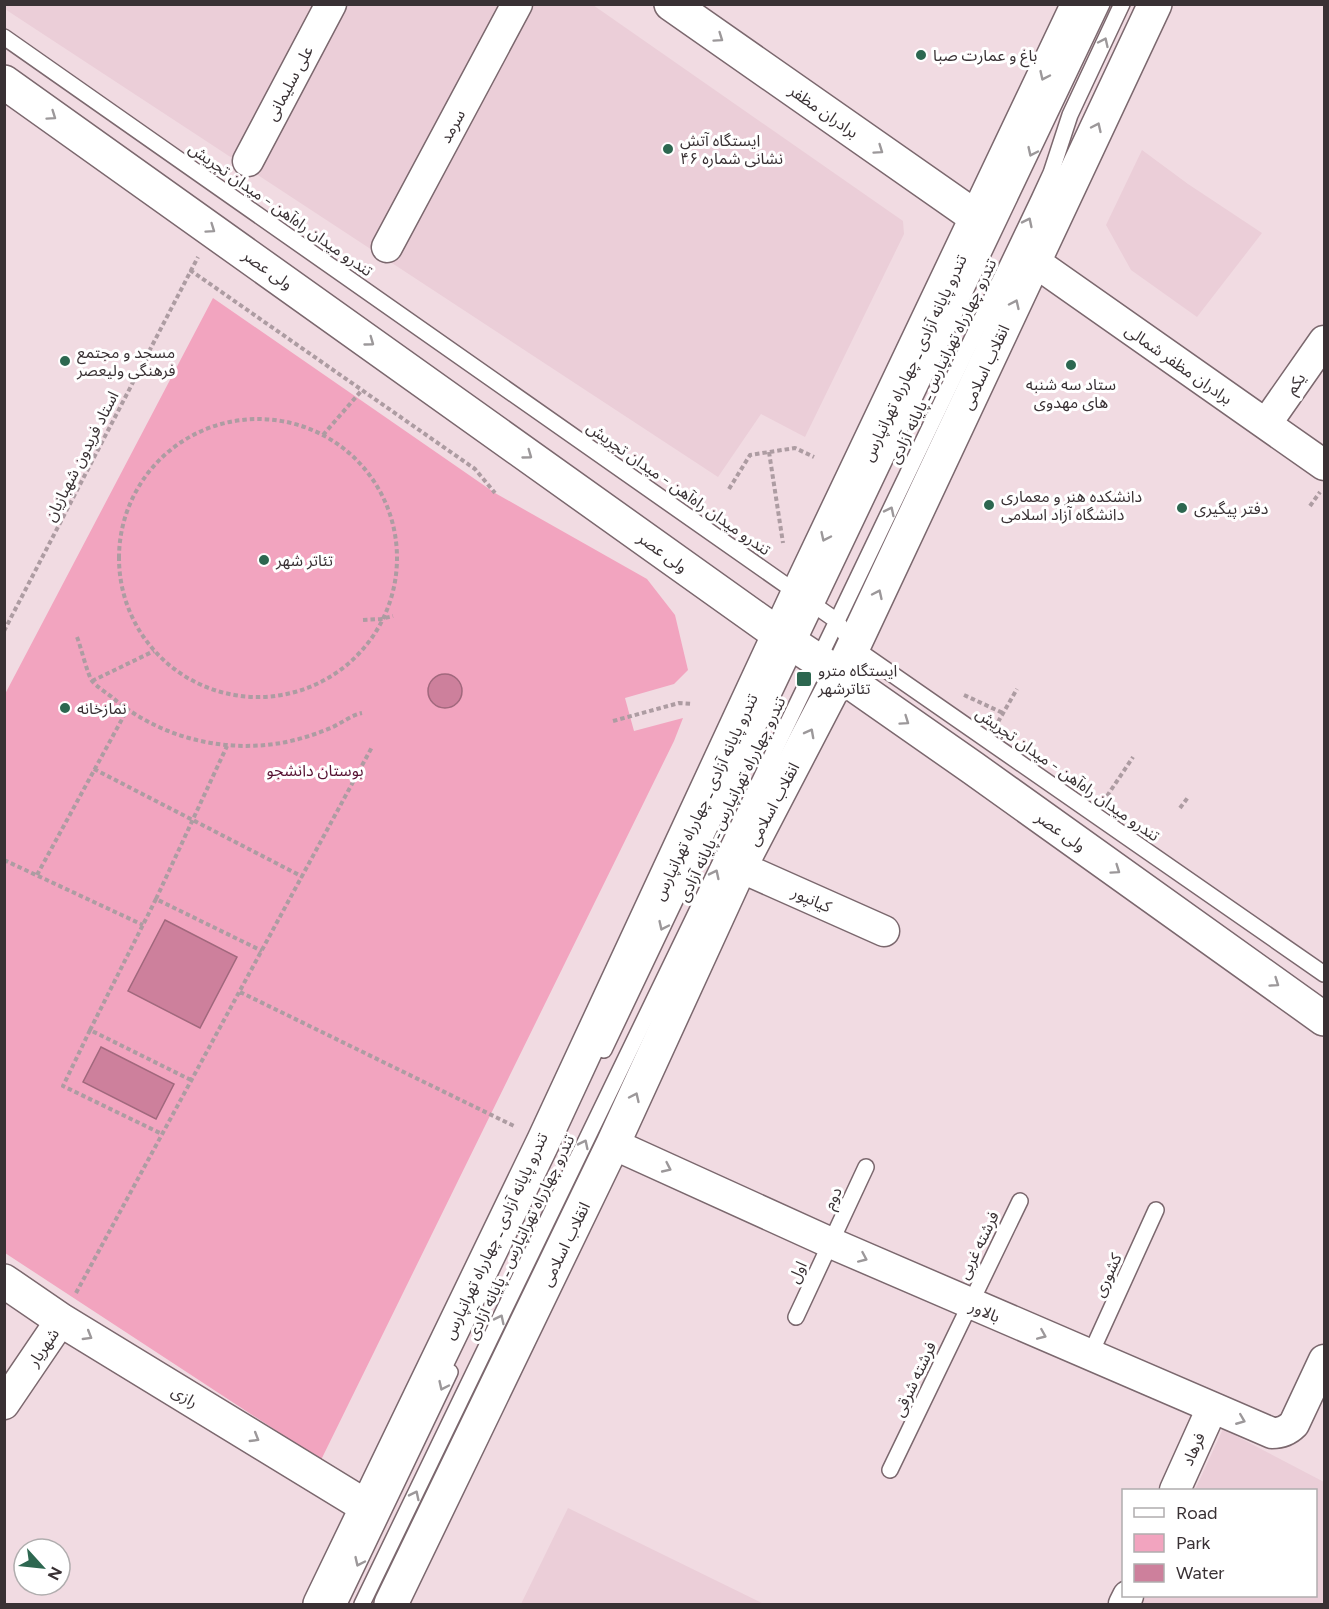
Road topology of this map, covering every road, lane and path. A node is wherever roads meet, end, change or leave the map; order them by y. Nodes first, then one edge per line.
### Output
1 (331, 4) edge
2 (517, 4) edge
3 (671, 4) edge
4 (1078, 4) edge
5 (1102, 4) edge
6 (1122, 4) edge
7 (1155, 4) edge
8 (4, 37) edge
9 (4, 82) edge
10 (248, 161) dead end
11 (977, 218) junction
12 (213, 230) junction
13 (387, 247) dead end
14 (1035, 262) junction
15 (190, 270) junction
16 (1324, 341) edge
17 (362, 390) junction
18 (1266, 424) junction
19 (323, 435) junction
20 (769, 452) junction
21 (814, 457) dead end
22 (1324, 465) edge
23 (729, 489) dead end
24 (495, 493) dead end
25 (783, 543) dead end
26 (807, 600) junction
27 (393, 616) dead end
28 (381, 619) junction
29 (363, 620) dead end
30 (4, 631) edge
31 (77, 637) dead end
32 (821, 647) junction
33 (154, 651) junction
34 (92, 681) junction
35 (692, 704) dead end
36 (989, 706) dead end
37 (127, 710) junction
38 (362, 712) dead end
39 (1003, 714) dead end
40 (613, 721) dead end
41 (227, 746) junction
42 (372, 747) dead end
43 (1133, 757) dead end
44 (1125, 767) dead end
45 (94, 770) junction
46 (1189, 795) dead end
47 (1180, 808) dead end
48 (192, 820) junction
49 (4, 860) edge
50 (740, 867) junction
51 (37, 875) junction
52 (303, 877) junction
53 (156, 899) junction
54 (143, 925) junction
55 (884, 931) dead end
56 (262, 951) junction
57 (1324, 974) edge
58 (240, 992) junction
59 (1324, 1019) edge
60 (90, 1030) junction
61 (596, 1066) dead end
62 (191, 1080) junction
63 (162, 1134) junction
64 (544, 1140) junction
65 (613, 1144) junction
66 (866, 1167) dead end
67 (1020, 1201) dead end
68 (1156, 1210) dead end
69 (831, 1243) junction
70 (4, 1281) edge
71 (970, 1304) junction
72 (796, 1317) dead end
73 (61, 1320) junction
74 (1090, 1355) junction
75 (458, 1357) dead end
76 (1324, 1360) edge
77 (4, 1404) edge
78 (1212, 1408) junction
79 (890, 1470) dead end
80 (1176, 1489) edge
81 (368, 1507) junction
82 (320, 1605) edge
83 (339, 1605) edge
84 (362, 1605) edge
85 (391, 1605) edge

1 - 10 street, علی سلیمانی
2 - 13 street, سرمد
3 -> 11 main road, برادران مظفر
4 -> 11 main road, انقلاب اسلامی
5 -> 26 lane, تندرو پایانه آزادی ـ چهارراه تهرانپارس
32 -> 6 lane, تندرو چهارراه تهرانپارس ـ پایانه آزادی
14 -> 7 main road, انقلاب اسلامی
8 - 26 lane, تندرو میدان راه‌آهن - میدان تجریش
9 -> 12 main road, ولی عصر
11 -> 26 main road, انقلاب اسلامی
12 - 15 path, استاد فریدون شهبازیان
12 -> 32 main road, ولی عصر
14 - 18 street, برادران مظفر شمالی
32 -> 14 main road, انقلاب اسلامی
15 - 17 path
15 - 30 path, استاد فریدون شهبازیان
16 - 18 street, یکم
17 - 19 path
17 - 24 path
18 - 22 street, برادران مظفر شمالی
19 - 28 path
19 - 33 path
20 - 21 path
20 - 23 path
20 - 25 path
26 - 32 main road, انقلاب اسلامی
26 - 32 lane, تندرو میدان راه‌آهن - میدان تجریش
27 - 28 path
28 - 29 path
28 - 33 path
31 - 34 path
50 -> 32 main road, انقلاب اسلامی
32 - 57 lane, تندرو میدان راه‌آهن - میدان تجریش
32 -> 59 main road, ولی عصر
32 -> 61 lane, تندرو پایانه آزادی ـ چهارراه تهرانپارس
32 - 64 main road, انقلاب اسلامی
84 -> 32 lane, تندرو چهارراه تهرانپارس ـ پایانه آزادی
33 - 34 path
34 - 37 path
35 - 40 path
36 - 39 path
37 - 41 path
37 - 45 path
38 - 41 path
41 - 48 path
42 - 52 path
43 - 44 path
45 - 48 path
45 - 51 path
46 - 47 path
48 - 52 path
48 - 53 path
49 - 51 path
50 - 55 street, کیانپور
65 -> 50 main road, انقلاب اسلامی
51 - 54 path
52 - 56 path
53 - 54 path
53 - 56 path
54 - 60 path
56 - 58 path
58 - 62 path
58 - 64 path
60 - 62 path
60 - 63 path
62 - 63 path
63 - 73 path
64 - 81 main road, انقلاب اسلامی
65 -> 69 street, بالاور
65 - 85 main road, انقلاب اسلامی
66 - 69 lane, دوم
67 - 71 lane, فرشته غربی
68 - 74 lane, کشوری
69 -> 71 street, بالاور
69 - 72 lane, اول
70 - 73 main road, رازی
71 -> 74 street, بالاور
71 - 79 lane, فرشته شرقی
73 - 77 street, شهریار
73 -> 81 main road, رازی
74 - 78 street, بالاور
75 -> 83 lane, تندرو پایانه آزادی ـ چهارراه تهرانپارس
78 -> 76 street, بالاور
78 - 80 street, فرهاد
81 - 82 main road, انقلاب اسلامی

